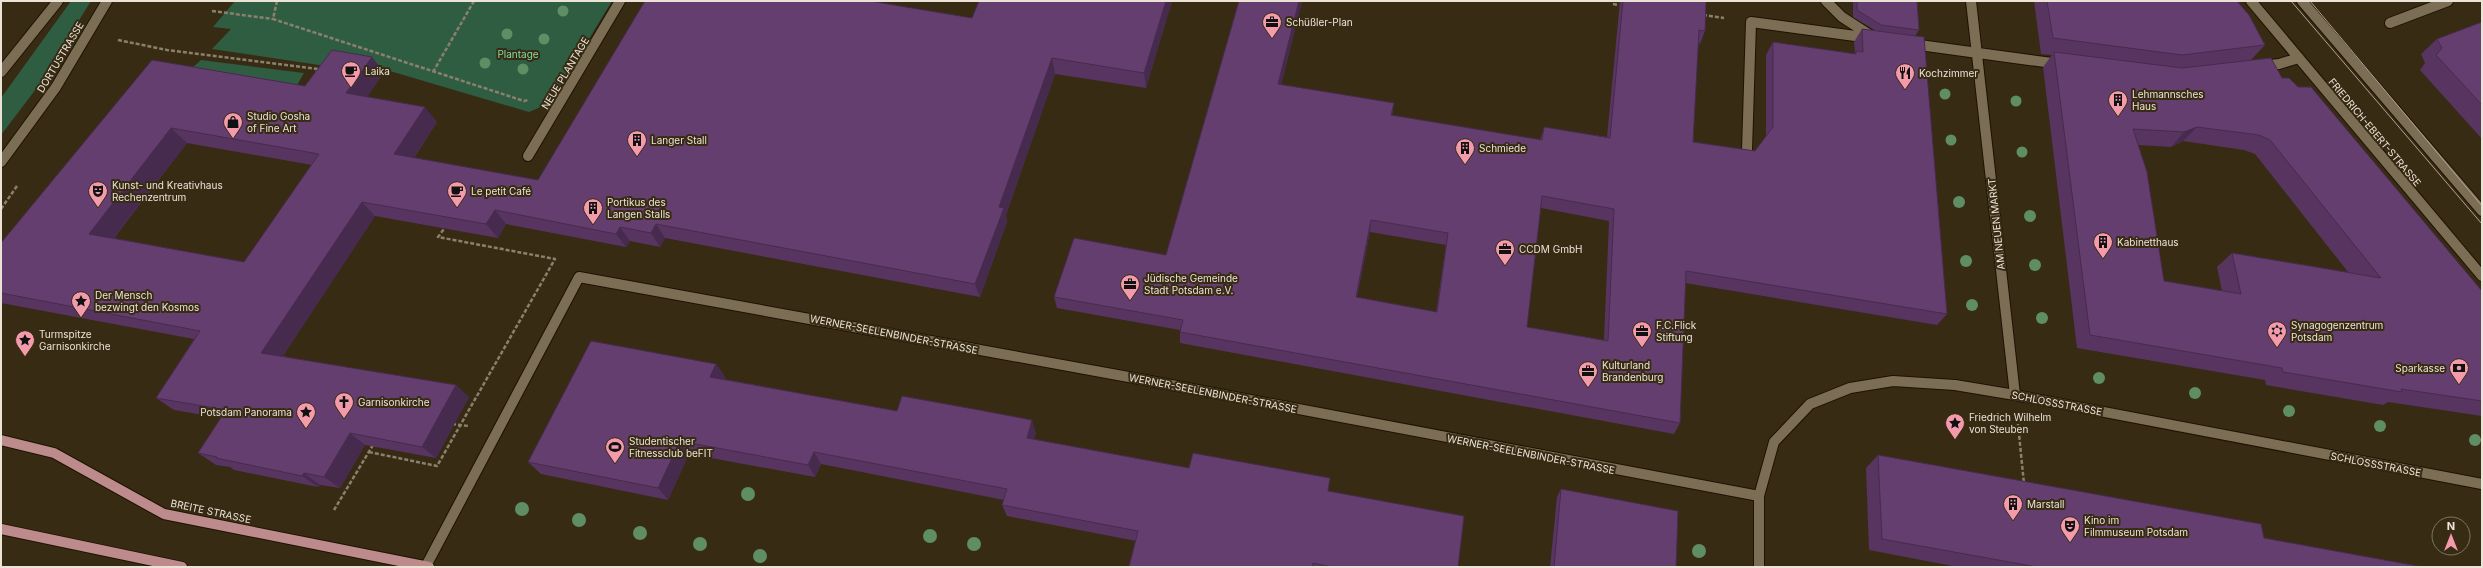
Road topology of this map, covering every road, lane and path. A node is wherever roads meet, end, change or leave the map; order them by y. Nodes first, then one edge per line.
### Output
1 (58, 1) edge
2 (107, 1) edge
3 (277, 1) edge
4 (474, 1) edge
5 (620, 1) edge
6 (1826, 1) edge
7 (1971, 1) edge
8 (2251, 1) edge
9 (2302, 1) edge
10 (2448, 1) edge
11 (1613, 4) dead end
12 (1619, 5) dead end
13 (212, 11) dead end
14 (273, 19) junction
15 (2390, 22) dead end
16 (117, 39) dead end
17 (1906, 43) edge
18 (1977, 53) junction
19 (2299, 58) junction
20 (2069, 65) edge
21 (2248, 68) edge
22 (1, 72) edge
23 (433, 72) junction
24 (315, 75) edge
25 (529, 99) dead end
26 (1746, 150) edge
27 (528, 156) dead end
28 (1, 162) edge
29 (2482, 211) edge
30 (444, 228) edge
31 (2482, 276) edge
32 (2015, 395) junction
33 (1, 440) edge
34 (373, 445) edge
35 (368, 452) junction
36 (2482, 484) edge
37 (2024, 489) edge
38 (1759, 496) junction
39 (334, 510) dead end
40 (1, 530) edge
41 (182, 567) edge
42 (428, 567) edge
43 (1759, 567) edge

1 - 22 street
2 - 28 street, DORTUSTRASSE
3 - 14 path
4 - 23 path
5 - 27 street, NEUE PLANTAGE
6 - 26 street
7 - 18 street, AM NEUEN MARKT
8 - 19 street, FRIEDRICH-EBERT-STRASSE
9 - 29 street
10 - 15 street
11 - 12 path
13 - 14 path
14 - 23 path
16 - 24 path
17 - 18 street
18 - 20 street
18 - 32 street, AM NEUEN MARKT
19 - 21 street
19 - 31 street, FRIEDRICH-EBERT-STRASSE
23 - 25 path
30 - 35 path
32 - 36 street, SCHLOSSSTRASSE
32 - 37 path
32 - 38 street, SCHLOSSSTRASSE
33 - 42 main road, BREITE STRASSE
34 - 35 path
35 - 39 path
38 - 42 street, WERNER-SEELENBINDER-STRASSE
38 - 43 street, SCHLOSSSTRASSE
40 - 41 main road

